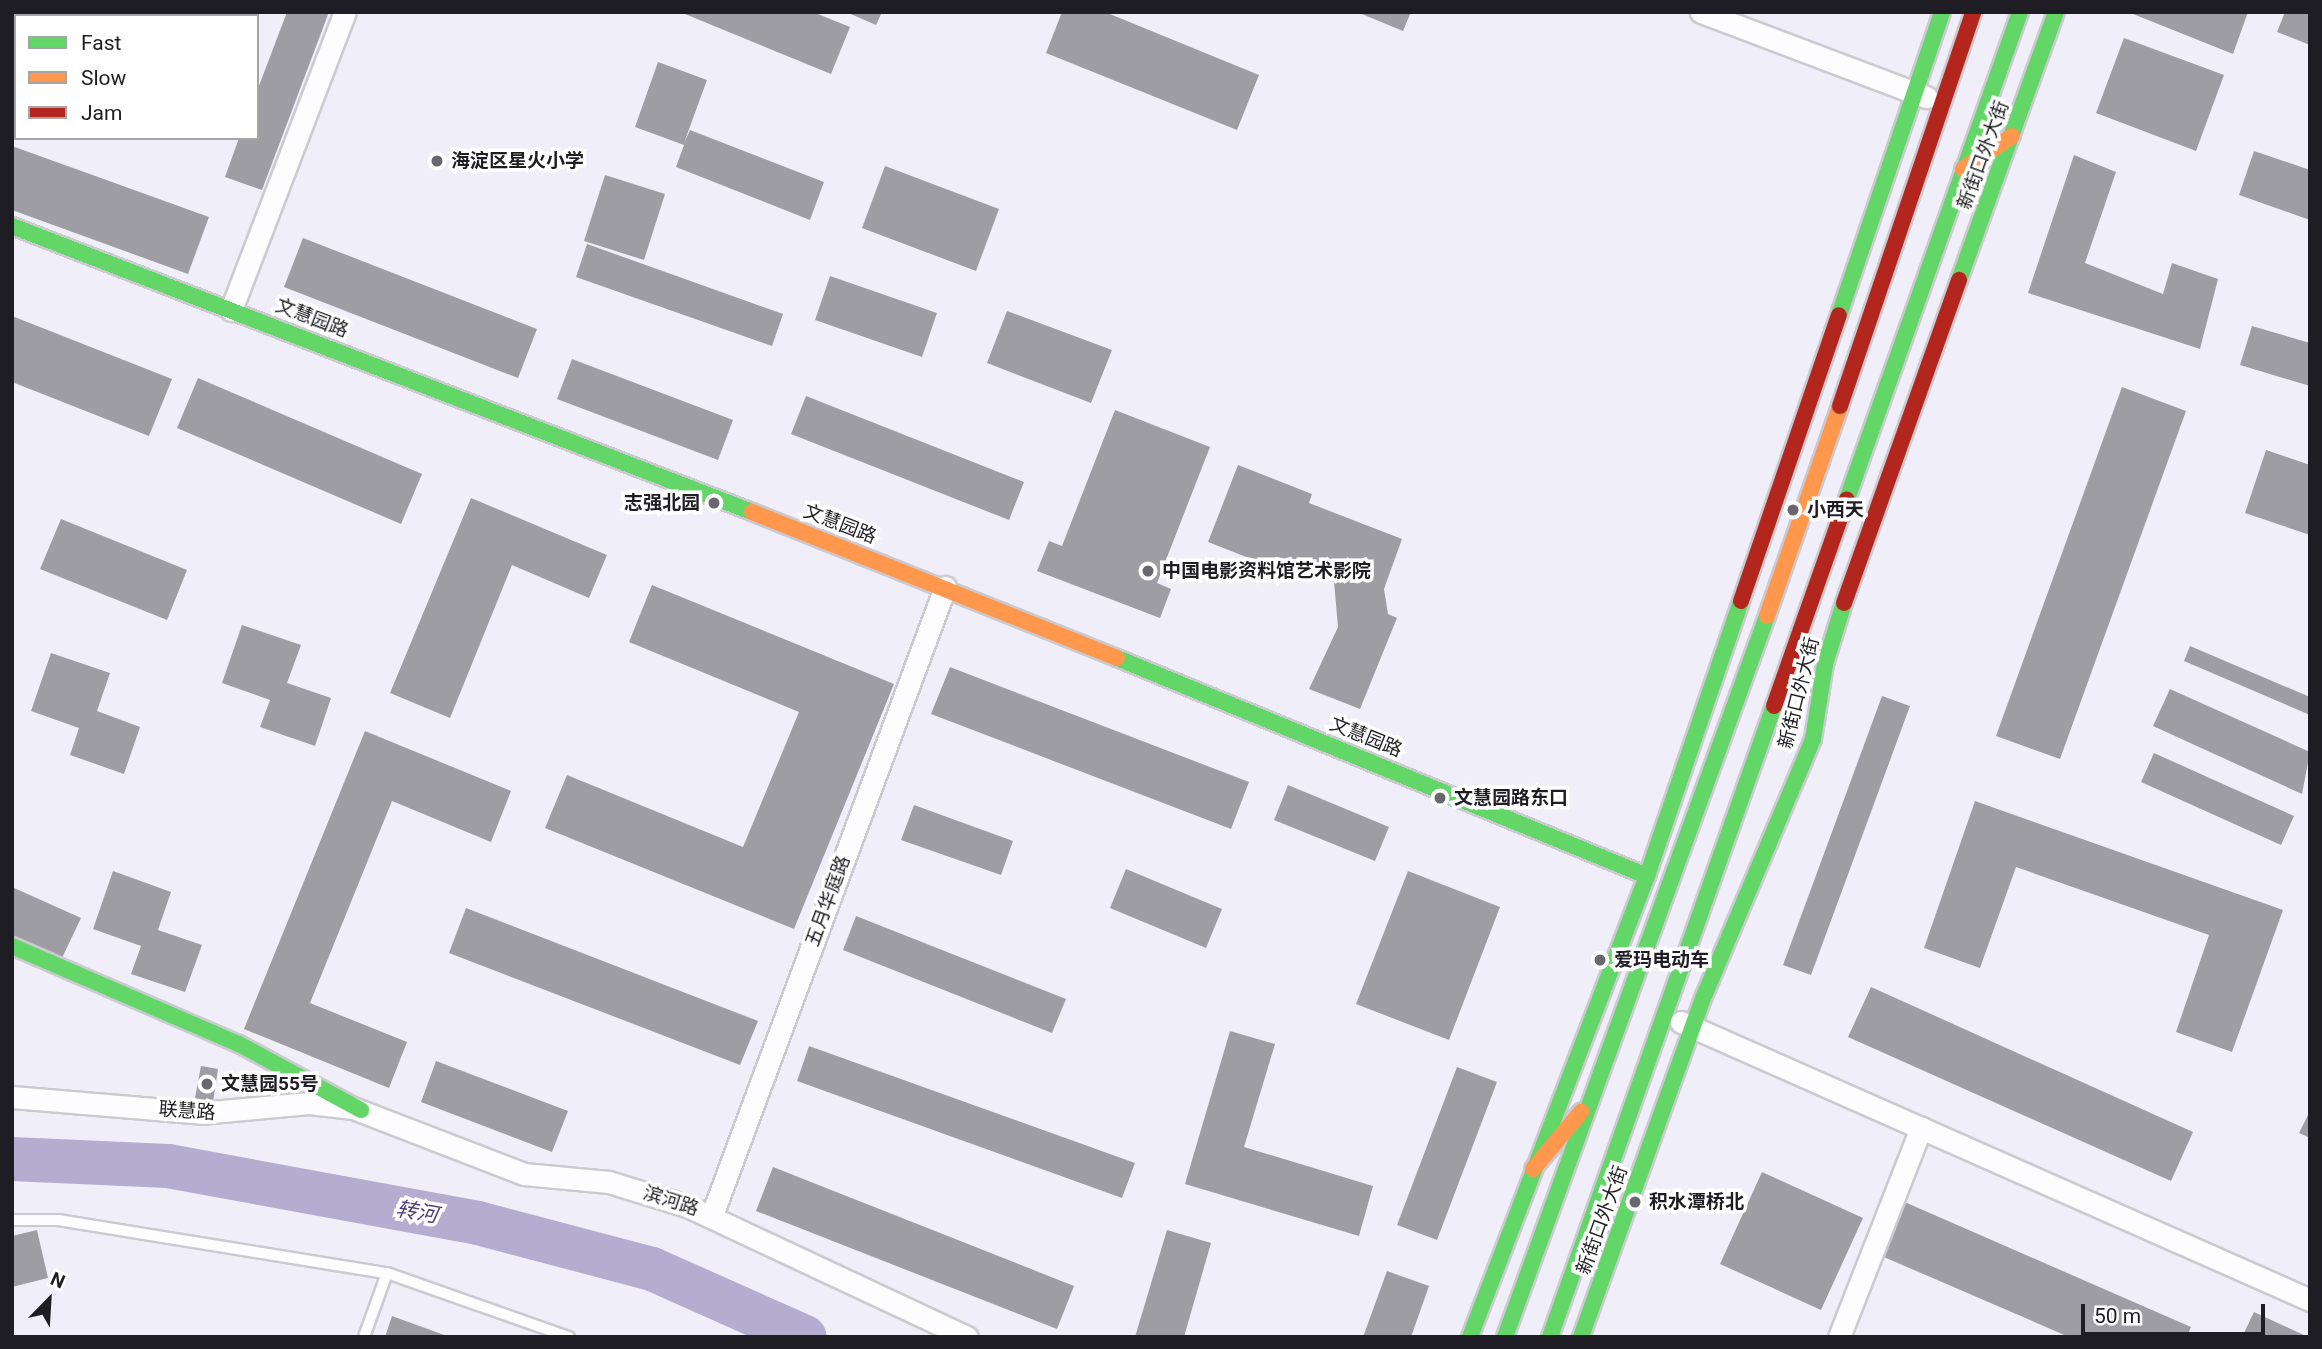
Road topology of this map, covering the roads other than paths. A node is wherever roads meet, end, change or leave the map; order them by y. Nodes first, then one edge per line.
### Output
1 (345, 12) edge
2 (1702, 12) edge
3 (1942, 12) edge
4 (1973, 12) edge
5 (2020, 12) edge
6 (2056, 12) edge
7 (1913, 92) junction
8 (1941, 103) junction
9 (2012, 136) junction
10 (1963, 169) junction
11 (12, 226) edge
12 (231, 310) junction
13 (944, 587) junction
14 (1647, 876) junction
15 (12, 946) edge
16 (1664, 1014) junction
17 (1693, 1027) junction
18 (1598, 1091) junction
19 (12, 1097) edge
20 (361, 1110) junction
21 (1921, 1128) junction
22 (1533, 1169) junction
23 (712, 1215) junction
24 (12, 1220) edge
25 (387, 1273) junction
26 (2310, 1300) edge
27 (365, 1337) edge
28 (569, 1337) edge
29 (967, 1337) edge
30 (1470, 1337) edge
31 (1505, 1337) edge
32 (1550, 1337) edge
33 (1581, 1337) edge
34 (1839, 1337) edge

1 - 12 street
2 - 7 street
3 - 7 street
4 - 8 street
5 - 10 street, 新街口外大街
6 - 9 street, 新街口外大街
7 - 8 street
7 - 14 street
8 - 18 street
9 - 10 street
9 - 17 street, 新街口外大街
10 - 16 street, 新街口外大街
11 - 12 street, 文慧园路
12 - 13 street, 文慧园路
13 - 14 street, 文慧园路
13 - 23 street, 五月华庭路
14 - 22 street
15 - 20 street
16 - 17 street
16 - 32 street, 新街口外大街
17 - 21 street
17 - 33 street, 新街口外大街
18 - 22 street
18 - 31 street
19 - 20 street, 联慧路
20 - 23 street, 滨河路
21 - 26 street
21 - 34 street
22 - 30 street
23 - 29 street, 滨河路
24 - 25 lane
25 - 27 lane
25 - 28 lane

